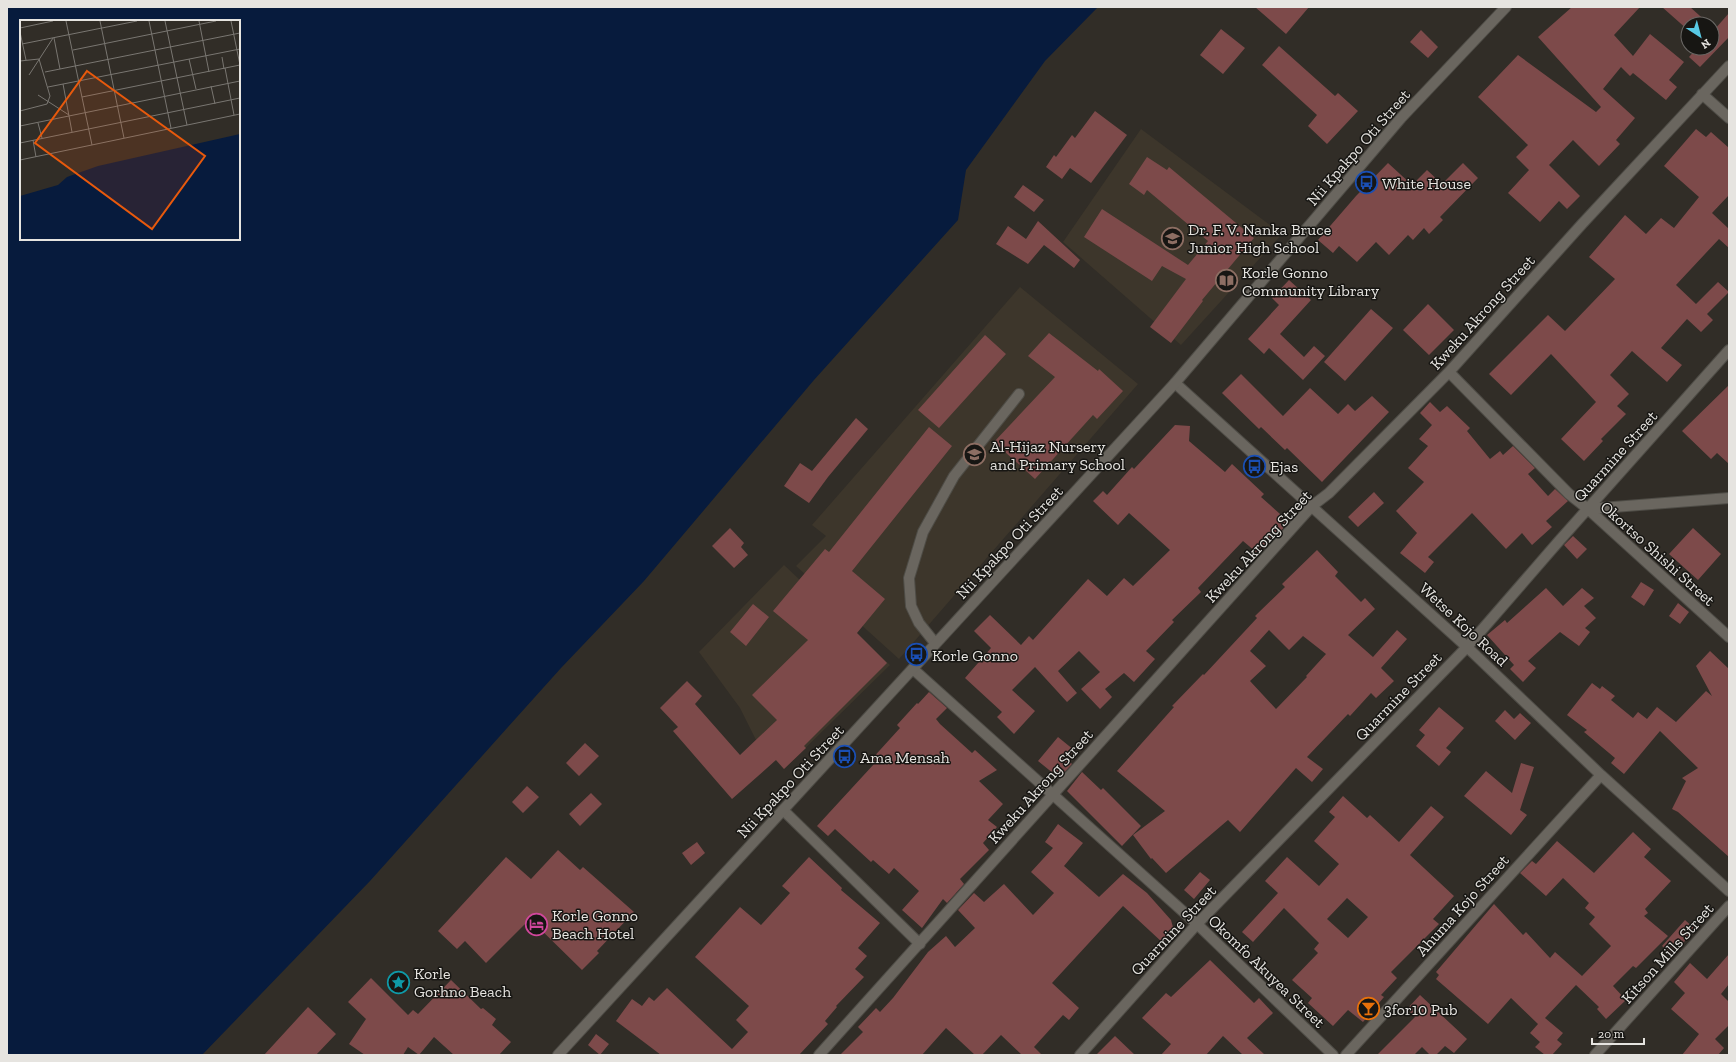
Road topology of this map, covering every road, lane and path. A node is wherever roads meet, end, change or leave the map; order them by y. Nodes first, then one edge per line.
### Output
1 (1506, 7) edge
2 (1729, 66) edge
3 (1702, 94) junction
4 (1729, 118) edge
5 (1729, 350) edge
6 (1448, 372) junction
7 (1175, 383) junction
8 (1019, 394) dead end
9 (1729, 498) edge
10 (1312, 506) junction
11 (1588, 509) junction
12 (1729, 637) edge
13 (935, 643) junction
14 (1467, 647) junction
15 (912, 669) junction
16 (1601, 775) junction
17 (1052, 794) junction
18 (783, 810) junction
19 (1729, 891) edge
20 (1729, 906) edge
21 (1197, 924) junction
22 (920, 944) junction
23 (558, 1055) edge
24 (819, 1055) edge
25 (1080, 1055) edge
26 (1333, 1055) edge
27 (1346, 1055) edge
28 (1595, 1055) edge

1 - 7 street, Nii Kpakpo Oti Street
2 - 3 street, Kweku Akrong Street
3 - 4 street
3 - 6 street, Kweku Akrong Street
5 - 11 street, Quarmine Street
6 - 10 street, Kweku Akrong Street
6 - 11 street, Okortso Shishi Street
7 - 10 street, Wetse Kojo Road
7 - 13 street, Nii Kpakpo Oti Street
8 - 13 street
9 - 11 street
10 - 14 street, Wetse Kojo Road
10 - 17 street, Kweku Akrong Street
11 - 12 street, Okortso Shishi Street
11 - 14 street, Quarmine Street
13 - 15 street, Nii Kpakpo Oti Street
14 - 16 street, Wetse Kojo Road
14 - 21 street, Quarmine Street
15 - 17 street, Okomfo Akuyea Street
15 - 18 street, Nii Kpakpo Oti Street
16 - 19 street, Wetse Kojo Road
16 - 27 street, Ahuma Kojo Street
17 - 21 street, Okomfo Akuyea Street
17 - 22 street, Kweku Akrong Street
18 - 22 street
18 - 23 street, Nii Kpakpo Oti Street
20 - 28 street, Kitson Mills Street
21 - 25 street, Quarmine Street
21 - 26 street, Okomfo Akuyea Street
22 - 24 street, Kweku Akrong Street

